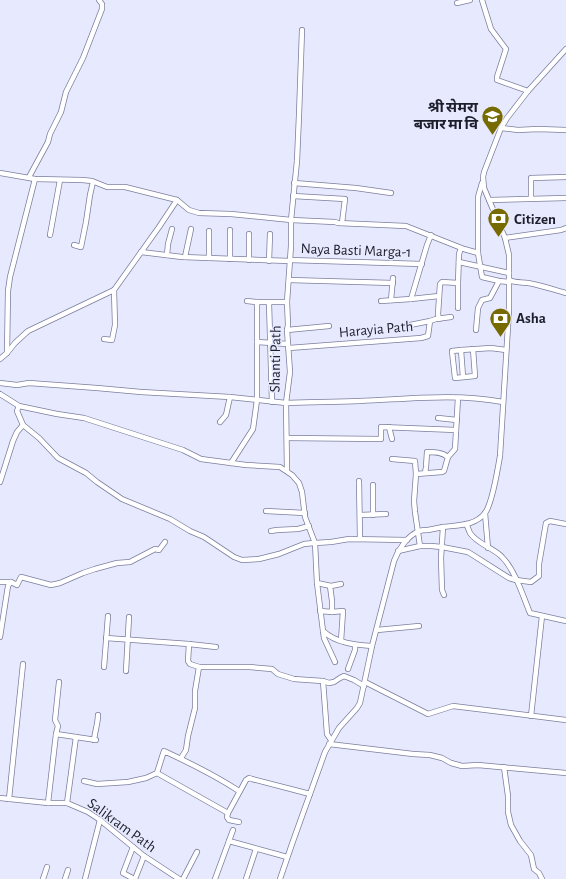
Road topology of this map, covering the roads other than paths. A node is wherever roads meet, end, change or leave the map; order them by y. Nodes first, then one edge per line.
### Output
1 (99, 0) edge
2 (470, 0) edge
3 (482, 0) edge
4 (458, 3) dead end
5 (302, 30) dead end
6 (566, 49) edge
7 (528, 91) junction
8 (501, 128) junction
9 (566, 130) edge
10 (0, 173) edge
11 (29, 177) junction
12 (483, 177) junction
13 (566, 177) edge
14 (35, 179) junction
15 (60, 180) junction
16 (93, 182) junction
17 (294, 183) junction
18 (391, 193) dead end
19 (293, 196) junction
20 (531, 198) junction
21 (566, 198) edge
22 (176, 200) junction
23 (489, 200) junction
24 (291, 220) junction
25 (342, 223) junction
26 (566, 228) edge
27 (172, 229) dead end
28 (191, 229) dead end
29 (230, 230) dead end
30 (209, 231) dead end
31 (249, 234) dead end
32 (270, 234) dead end
33 (50, 235) dead end
34 (431, 235) junction
35 (505, 238) junction
36 (74, 245) dead end
37 (461, 248) junction
38 (141, 252) junction
39 (478, 253) junction
40 (167, 255) junction
41 (185, 257) junction
42 (209, 258) junction
43 (230, 259) junction
44 (249, 260) junction
45 (269, 261) junction
46 (290, 261) junction
47 (459, 262) junction
48 (422, 264) junction
49 (480, 267) junction
50 (509, 273) junction
51 (289, 280) junction
52 (499, 281) junction
53 (509, 281) junction
54 (458, 283) junction
55 (114, 290) junction
56 (566, 293) edge
57 (439, 296) junction
58 (412, 299) junction
59 (247, 300) dead end
60 (392, 300) junction
61 (381, 301) dead end
62 (257, 302) junction
63 (287, 302) junction
64 (269, 303) junction
65 (458, 308) dead end
66 (451, 317) dead end
67 (439, 319) junction
68 (430, 321) junction
69 (410, 325) dead end
70 (329, 326) dead end
71 (287, 330) junction
72 (476, 330) dead end
73 (104, 339) dead end
74 (257, 342) junction
75 (270, 343) junction
76 (288, 346) junction
77 (474, 349) junction
78 (461, 350) junction
79 (506, 350) junction
80 (7, 353) junction
81 (0, 360) edge
82 (463, 377) junction
83 (0, 383) edge
84 (0, 394) edge
85 (230, 397) junction
86 (458, 398) junction
87 (257, 400) junction
88 (272, 402) junction
89 (503, 402) junction
90 (286, 403) junction
91 (19, 406) junction
92 (438, 418) dead end
93 (457, 420) junction
94 (220, 422) dead end
95 (23, 425) junction
96 (390, 428) junction
97 (456, 430) junction
98 (287, 438) junction
99 (392, 439) dead end
100 (448, 457) junction
101 (392, 459) dead end
102 (231, 463) junction
103 (287, 471) junction
104 (425, 473) junction
105 (416, 474) junction
106 (359, 481) dead end
107 (0, 482) edge
108 (373, 485) dead end
109 (266, 511) dead end
110 (305, 513) junction
111 (485, 513) junction
112 (386, 514) dead end
113 (360, 515) junction
114 (373, 515) junction
115 (466, 524) junction
116 (566, 524) edge
117 (309, 526) junction
118 (442, 527) junction
119 (271, 531) dead end
120 (418, 531) junction
121 (360, 538) junction
122 (407, 540) junction
123 (165, 542) dead end
124 (314, 543) junction
125 (420, 546) junction
126 (442, 546) junction
127 (488, 548) junction
128 (398, 551) junction
129 (516, 580) junction
130 (0, 582) edge
131 (11, 582) junction
132 (317, 584) junction
133 (341, 584) dead end
134 (330, 586) junction
135 (444, 594) dead end
136 (320, 611) junction
137 (332, 612) junction
138 (108, 616) dead end
139 (542, 616) junction
140 (129, 617) dead end
141 (566, 621) edge
142 (419, 626) dead end
143 (377, 630) junction
144 (323, 631) junction
145 (0, 637) edge
146 (106, 638) junction
147 (128, 640) junction
148 (340, 641) junction
149 (189, 644) junction
150 (355, 644) junction
151 (216, 646) dead end
152 (372, 646) junction
153 (335, 662) dead end
154 (23, 664) dead end
155 (104, 667) dead end
156 (199, 667) junction
157 (348, 669) dead end
158 (126, 671) dead end
159 (323, 681) junction
160 (59, 682) dead end
161 (364, 684) junction
162 (98, 714) dead end
163 (531, 716) junction
164 (566, 720) edge
165 (56, 734) junction
166 (76, 737) junction
167 (330, 742) junction
168 (180, 758) junction
169 (504, 767) junction
170 (157, 773) junction
171 (566, 773) edge
172 (84, 781) dead end
173 (239, 791) junction
174 (310, 794) junction
175 (0, 798) edge
176 (9, 799) junction
177 (48, 803) junction
178 (68, 803) junction
179 (228, 813) junction
180 (100, 820) junction
181 (239, 822) dead end
182 (233, 830) dead end
183 (229, 841) junction
184 (133, 847) junction
185 (256, 849) junction
186 (198, 852) dead end
187 (144, 856) junction
188 (288, 857) junction
189 (47, 867) dead end
190 (68, 870) dead end
191 (43, 879) edge
192 (65, 879) edge
193 (86, 879) edge
194 (134, 879) edge
195 (179, 879) edge
196 (183, 879) edge
197 (215, 879) edge
198 (246, 879) edge
199 (280, 879) edge
200 (542, 879) edge

1 - 11 street
2 - 4 street
3 - 7 street
5 - 17 street, Shanti Path
6 - 7 street
7 - 8 street
8 - 9 street
8 - 12 street
10 - 11 street
11 - 14 street
12 - 23 street
12 - 39 street
13 - 20 street
14 - 15 street
14 - 80 street
15 - 16 street
15 - 33 street
16 - 22 street
16 - 36 street
17 - 18 street
17 - 19 street, Shanti Path
19 - 24 street, Shanti Path
19 - 25 street
20 - 21 street
20 - 23 street
22 - 24 street
22 - 38 street
23 - 35 street
24 - 25 street
24 - 46 street, Shanti Path
25 - 34 street
26 - 35 street
27 - 40 street
28 - 41 street
29 - 43 street
30 - 42 street
31 - 44 street
32 - 45 street
34 - 37 street
34 - 48 street
35 - 50 street
37 - 39 street
37 - 47 street
38 - 40 street, Naya Basti Marga-1
38 - 55 street
39 - 49 street
40 - 41 street, Naya Basti Marga-1
41 - 42 street, Naya Basti Marga-1
42 - 43 street, Naya Basti Marga-1
43 - 44 street, Naya Basti Marga-1
44 - 45 street, Naya Basti Marga-1
45 - 46 street, Naya Basti Marga-1
46 - 48 street, Naya Basti Marga-1
46 - 51 street, Shanti Path
47 - 49 street
47 - 54 street
48 - 58 street
49 - 50 street
49 - 52 street
50 - 53 street
51 - 60 street
51 - 63 street, Shanti Path
52 - 53 street
52 - 72 street
53 - 56 street
53 - 79 street
54 - 57 street
54 - 65 street
55 - 73 street
55 - 80 street
57 - 58 street
57 - 67 street
58 - 60 street
59 - 62 street
60 - 61 street
62 - 64 street
62 - 74 street
63 - 64 street
63 - 71 street, Shanti Path
64 - 75 street
66 - 67 street, Harayia Path
67 - 68 street, Harayia Path
68 - 69 street
68 - 76 street, Harayia Path
70 - 71 street
71 - 76 street, Shanti Path
74 - 75 street
74 - 87 street
75 - 76 street
75 - 88 street
76 - 90 street, Shanti Path
77 - 78 street
77 - 79 street
77 - 82 street
78 - 82 street
78 - 82 street
79 - 89 street
80 - 81 street
83 - 85 street, Shanti Path
84 - 91 street
85 - 87 street, Shanti Path
85 - 94 street
86 - 89 street
86 - 90 street
86 - 93 street
87 - 88 street, Shanti Path
87 - 102 street
88 - 90 street, Shanti Path
89 - 111 street
90 - 98 street
91 - 95 street
91 - 102 street
92 - 93 street
93 - 97 street
95 - 107 street
95 - 124 street
96 - 97 street
96 - 98 street
96 - 99 street
97 - 100 street
98 - 103 street
100 - 104 street
100 - 104 street
101 - 105 street
102 - 103 street
103 - 110 street
104 - 105 street
105 - 120 street
106 - 113 street
108 - 114 street
109 - 110 street
110 - 117 street
111 - 115 street
111 - 127 street
112 - 114 street
113 - 114 street
113 - 121 street
115 - 118 street
115 - 127 street
116 - 129 street
117 - 119 street
117 - 124 street
118 - 120 street
118 - 126 street
120 - 122 street
120 - 125 street
121 - 122 street
121 - 124 street
122 - 128 street
123 - 131 street
124 - 132 street
125 - 126 street
125 - 128 street
126 - 129 street
126 - 135 street
127 - 129 street
128 - 143 street
129 - 139 street
130 - 131 street
131 - 145 street
132 - 134 street
132 - 136 street
133 - 134 street
134 - 137 street
136 - 137 street
136 - 144 street
137 - 148 street
138 - 146 street
139 - 141 street
139 - 163 street
140 - 147 street
142 - 143 street
143 - 152 street
144 - 148 street
144 - 153 street
146 - 147 street
146 - 155 street
147 - 149 street
147 - 158 street
148 - 150 street
149 - 151 street
149 - 156 street
150 - 152 street
150 - 157 street
152 - 161 street
154 - 176 street
156 - 159 street
156 - 168 street
159 - 161 street
159 - 167 street
160 - 165 street
161 - 163 street
161 - 167 street
162 - 166 street
163 - 164 street
165 - 166 street
165 - 177 street
166 - 178 street
167 - 169 street
167 - 174 street
168 - 170 street
168 - 173 street
169 - 171 street
169 - 200 street
170 - 172 street
170 - 179 street
173 - 174 street
173 - 179 street
174 - 188 street
175 - 176 street, Salikram Path
176 - 177 street, Salikram Path
177 - 178 street, Salikram Path
178 - 180 street, Salikram Path
179 - 181 street
180 - 184 street, Salikram Path
180 - 193 street
182 - 183 street
183 - 185 street
183 - 197 street
184 - 187 street, Salikram Path
184 - 194 street
185 - 188 street
185 - 198 street
186 - 196 street
187 - 194 street
187 - 195 street, Salikram Path
188 - 199 street
189 - 191 street
190 - 192 street

